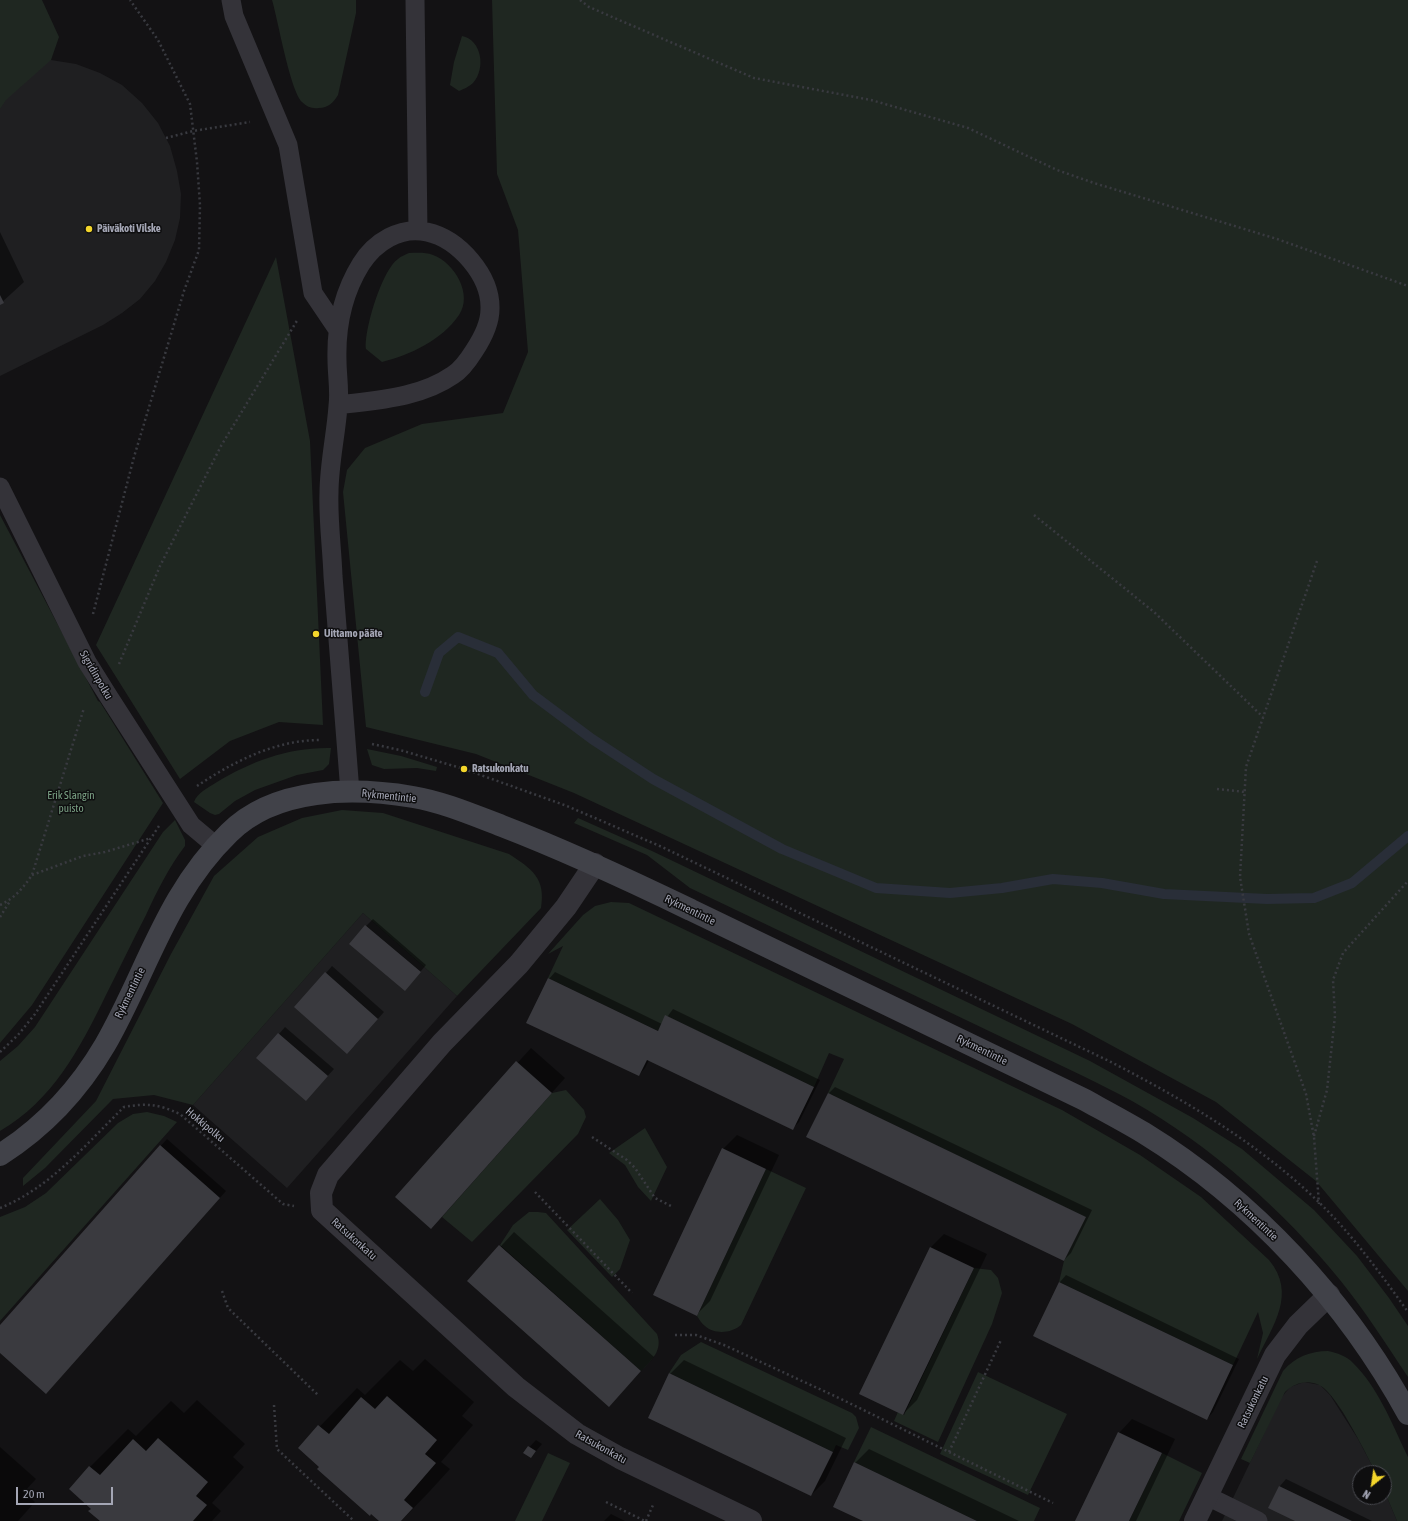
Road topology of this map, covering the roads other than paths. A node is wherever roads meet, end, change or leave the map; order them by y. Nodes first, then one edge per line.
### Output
1 (231, 0) edge
2 (415, 0) edge
3 (418, 231) junction
4 (338, 330) junction
5 (338, 405) junction
6 (0, 487) edge
7 (350, 792) junction
8 (216, 846) junction
9 (595, 864) junction
10 (0, 1155) edge
11 (1329, 1295) junction
12 (1408, 1414) edge
13 (1207, 1496) junction
14 (1252, 1520) edge
15 (751, 1521) edge
16 (1195, 1521) edge

1 - 4 lane
2 - 3 lane
3 - 4 lane
3 - 5 lane
4 - 5 lane
5 - 7 lane
6 - 8 lane, Sigridinpolku
7 - 8 street, Rykmentintie
7 - 9 street, Rykmentintie
8 - 10 street, Rykmentintie
9 - 11 street, Rykmentintie
9 - 15 street, Ratsukonkatu
11 - 12 street, Rykmentintie
11 - 13 street, Ratsukonkatu
13 - 14 lane
13 - 16 street, Ratsukonkatu

